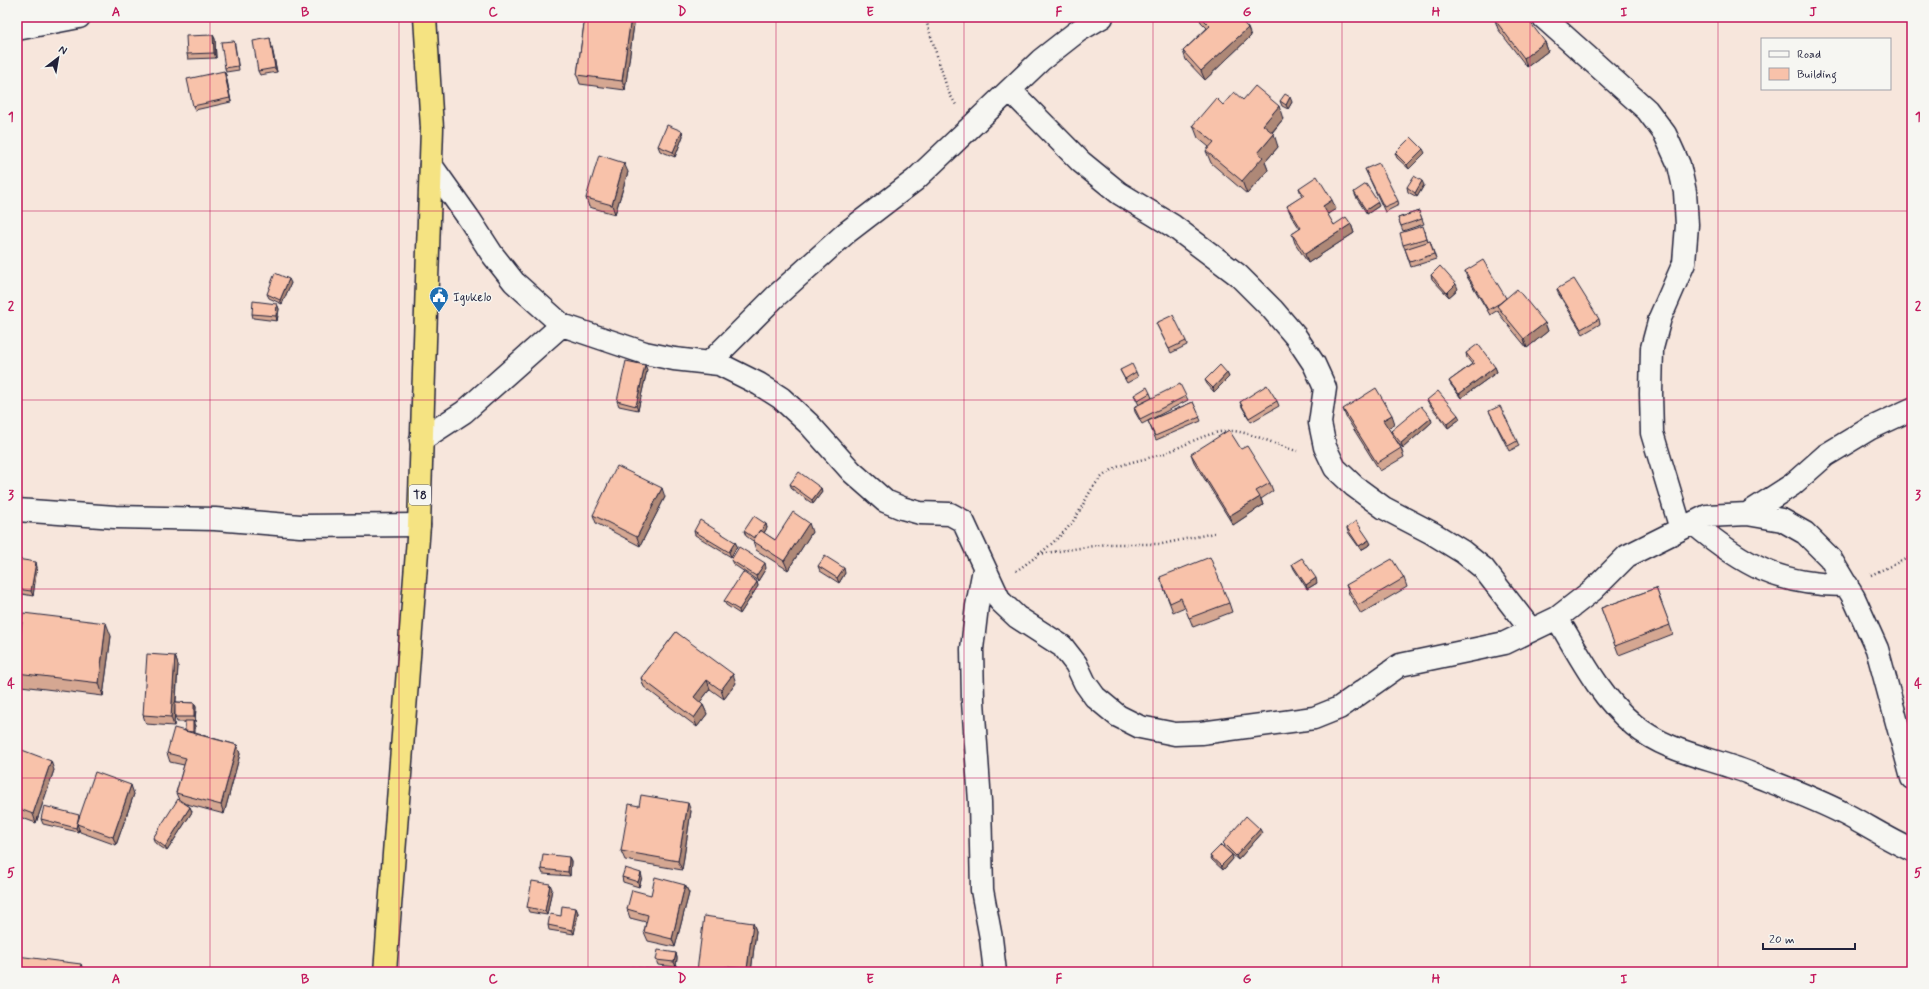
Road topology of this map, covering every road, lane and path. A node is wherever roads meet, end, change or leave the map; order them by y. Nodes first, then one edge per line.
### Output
1 (79, 17) edge
2 (425, 17) edge
3 (924, 17) edge
4 (1102, 17) edge
5 (1542, 17) edge
6 (17, 29) edge
7 (1010, 90) junction
8 (970, 128) junction
9 (431, 166) junction
10 (562, 325) junction
11 (709, 363) junction
12 (1912, 409) edge
13 (422, 440) junction
14 (1329, 454) junction
15 (17, 510) edge
16 (1747, 514) junction
17 (419, 526) junction
18 (1687, 526) junction
19 (1214, 533) dead end
20 (1038, 554) junction
21 (1912, 556) edge
22 (988, 578) junction
23 (1847, 585) junction
24 (1557, 618) junction
25 (1531, 630) junction
26 (1912, 778) edge
27 (1912, 850) edge
28 (385, 972) edge
29 (995, 972) edge

1 - 6 street
2 - 9 highway, T8
3 - 8 path
4 - 7 street
5 - 18 street
7 - 8 street
7 - 14 street
8 - 11 street
9 - 10 street
9 - 13 highway, T8
10 - 11 street
10 - 13 street
11 - 22 street
12 - 16 street
13 - 17 highway, T8
14 - 20 path
14 - 25 street
15 - 17 street
16 - 18 street
16 - 23 street
17 - 28 highway, T8
18 - 23 street
18 - 24 street
19 - 20 path
20 - 22 path
21 - 23 path
22 - 25 street
22 - 29 street
23 - 26 street
24 - 25 street
24 - 27 street

